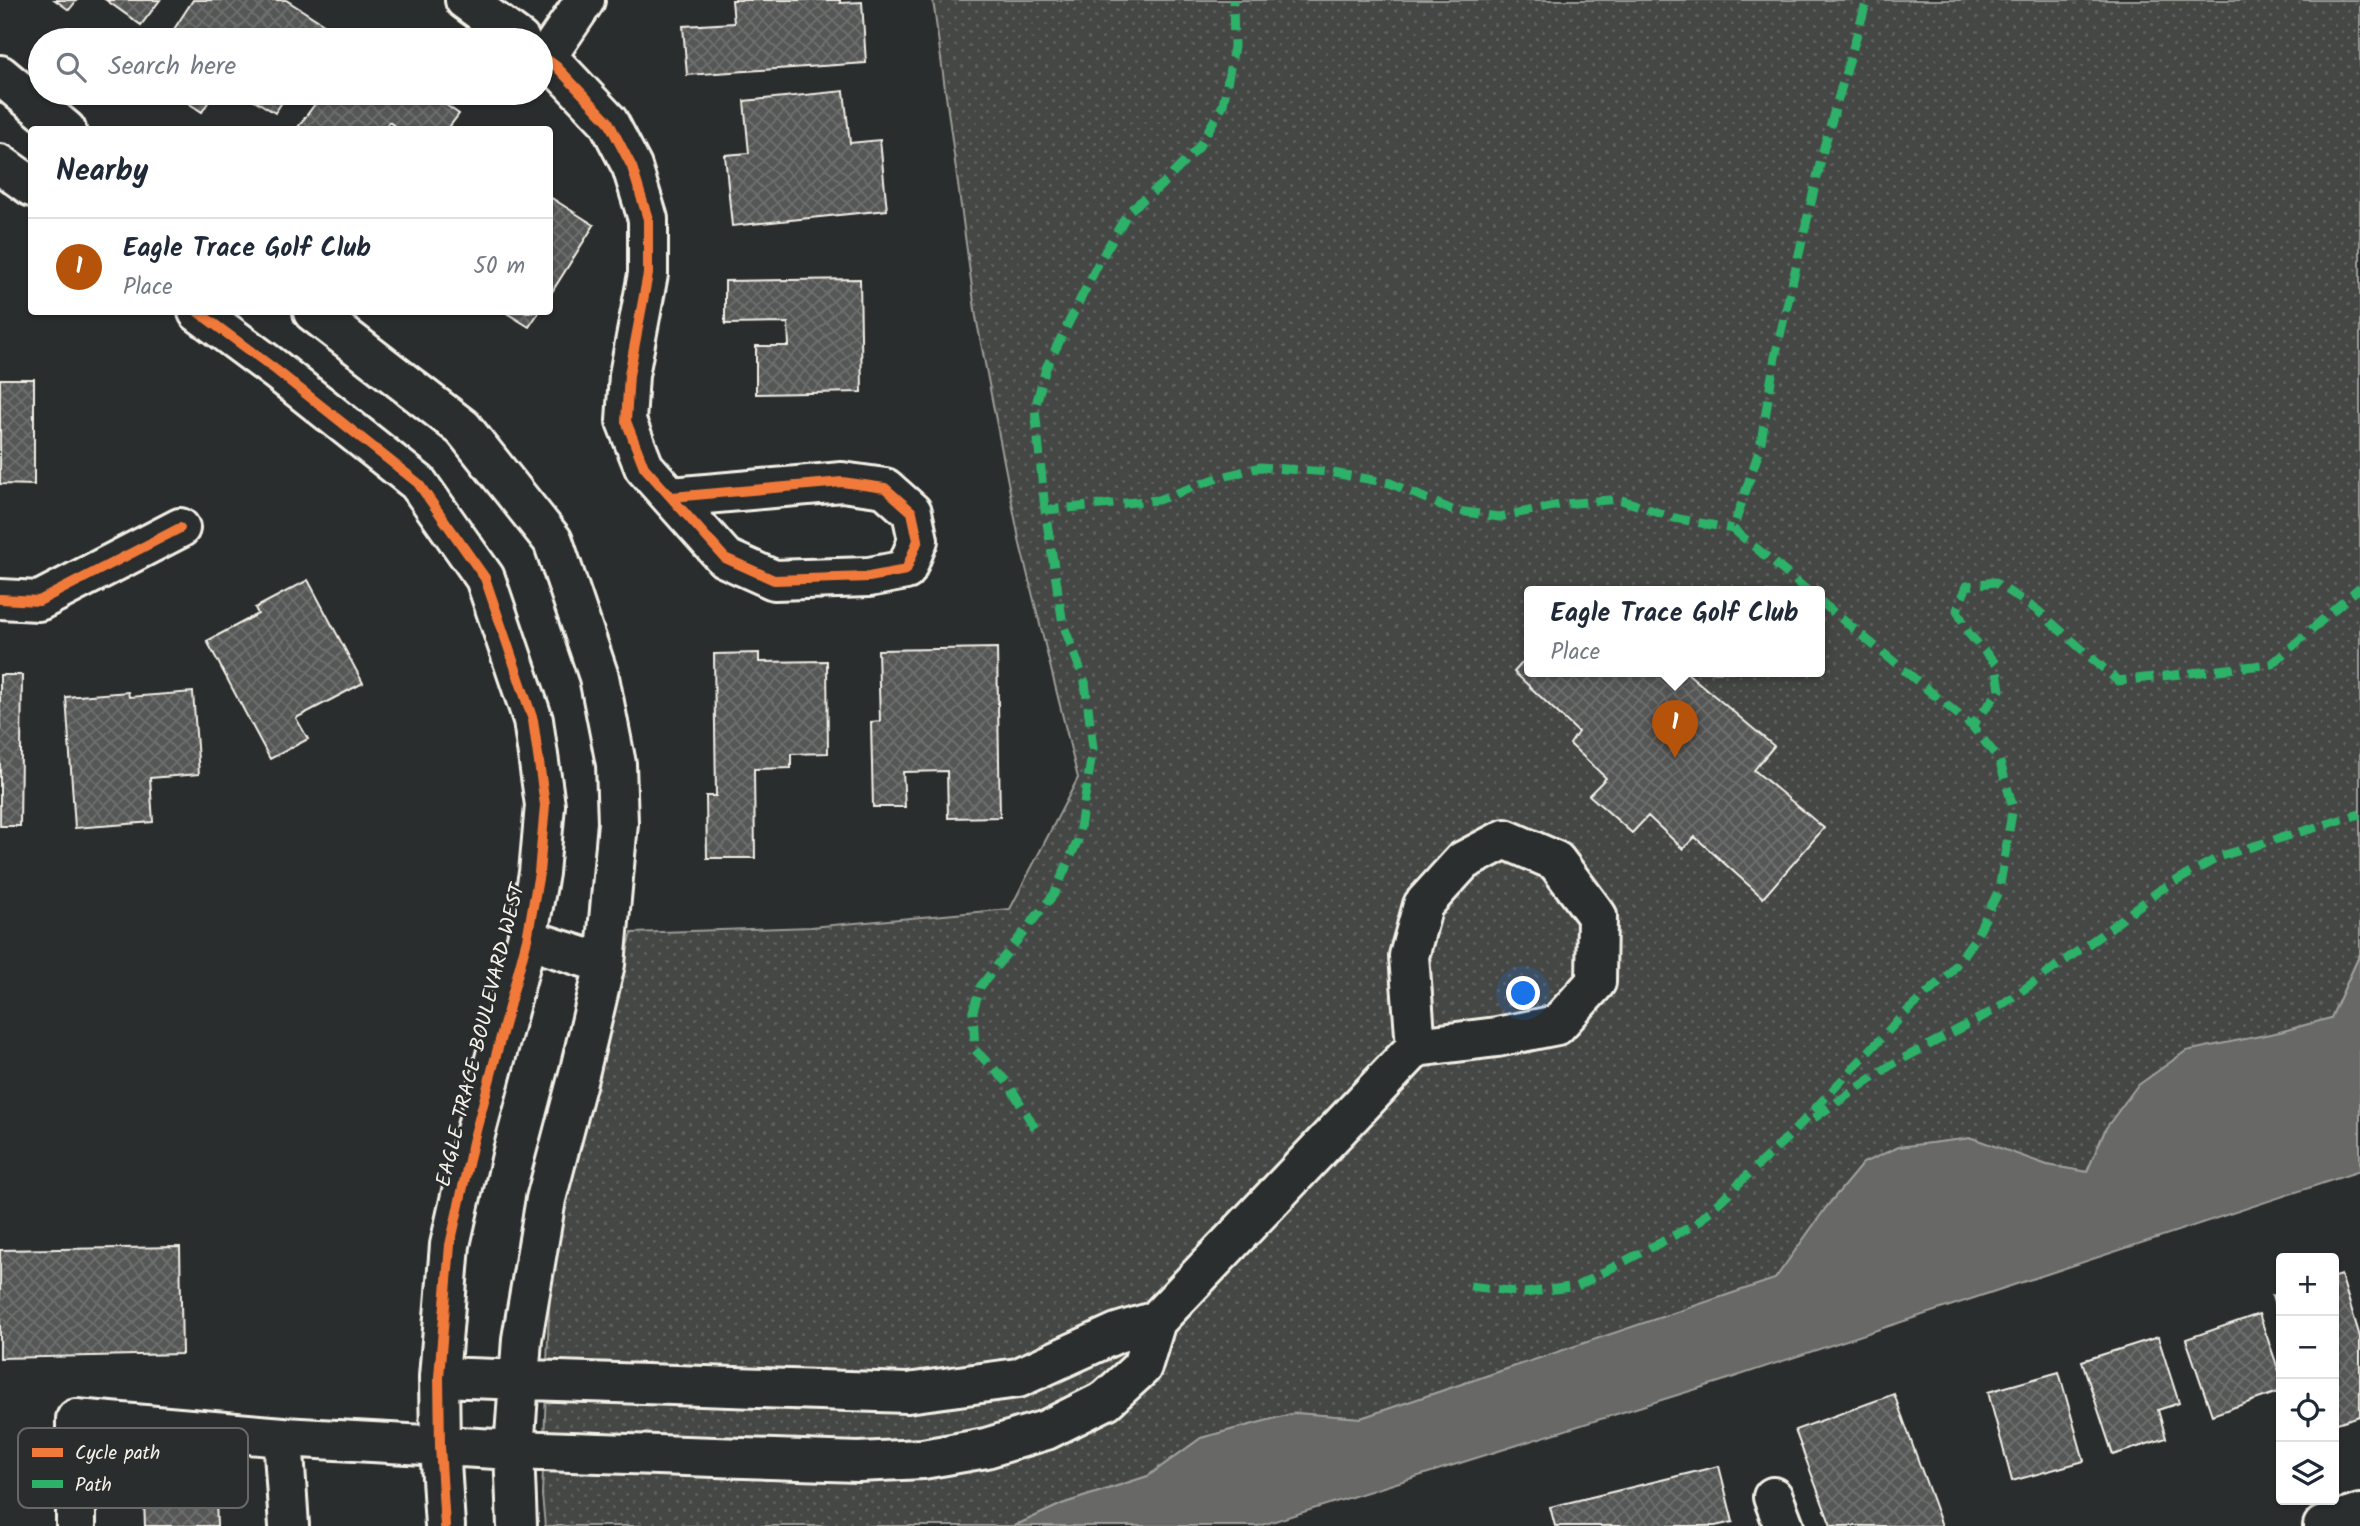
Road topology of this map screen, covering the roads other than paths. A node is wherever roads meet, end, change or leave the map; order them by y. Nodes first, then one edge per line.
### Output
1 (465, 0) edge
2 (584, 0) edge
3 (503, 28) edge
4 (553, 33) edge
5 (553, 64) edge
6 (0, 75) edge
7 (28, 98) edge
8 (36, 105) edge
9 (61, 126) edge
10 (0, 164) edge
11 (28, 184) edge
12 (202, 315) edge
13 (317, 315) edge
14 (672, 497) junction
15 (180, 528) dead end
16 (0, 599) edge
17 (527, 940) junction
18 (605, 964) junction
19 (1416, 1047) junction
20 (1156, 1321) junction
21 (439, 1377) junction
22 (520, 1381) junction
23 (76, 1428) edge
24 (180, 1428) edge
25 (248, 1434) edge
26 (283, 1437) junction
27 (440, 1446) junction
28 (514, 1450) junction
29 (76, 1508) edge
30 (2360, 1514) edge
31 (76, 1526) edge
32 (289, 1526) edge
33 (445, 1526) edge
34 (517, 1526) edge
35 (2323, 1526) edge

1 - 3 street
2 - 4 street
5 - 14 street
6 - 7 street
8 - 9 street
10 - 11 street
12 - 17 street, EAGLE TRACE BOULEVARD WEST
13 - 18 street
14 - 14 street
15 - 16 street
17 - 18 street
17 - 21 street, EAGLE TRACE BOULEVARD WEST
18 - 22 street
19 - 19 street
19 - 20 street
20 - 22 street
20 - 28 street
21 - 22 street
21 - 27 street, EAGLE TRACE BOULEVARD WEST
22 - 28 street
23 - 24 street
25 - 26 street
26 - 27 street
26 - 32 street
27 - 28 street
27 - 33 street, EAGLE TRACE BOULEVARD WEST
28 - 34 street
29 - 31 street
30 - 35 street

